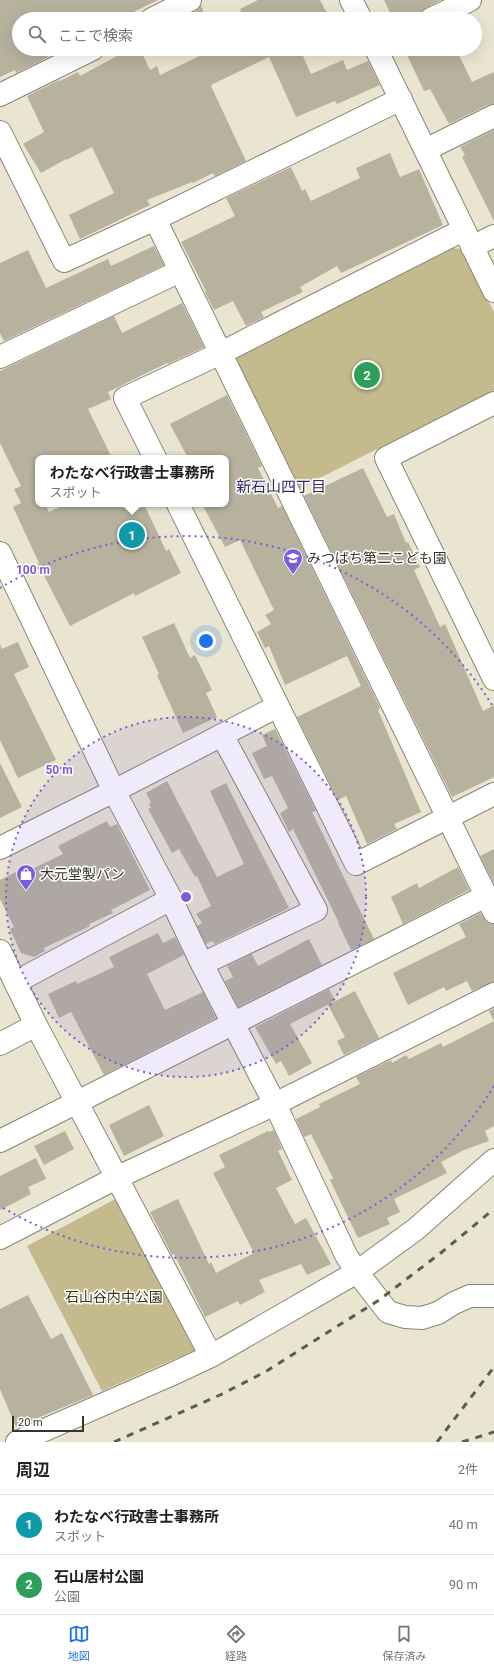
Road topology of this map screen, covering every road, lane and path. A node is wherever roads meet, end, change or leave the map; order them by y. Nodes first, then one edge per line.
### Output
1 (190, 0) edge
2 (352, 0) edge
3 (470, 0) edge
4 (166, 12) edge
5 (358, 12) edge
6 (445, 12) edge
7 (79, 56) edge
8 (380, 56) edge
9 (0, 95) edge
10 (401, 99) junction
11 (494, 116) edge
12 (0, 132) edge
13 (425, 150) junction
14 (156, 219) junction
15 (494, 236) edge
16 (467, 238) junction
17 (180, 271) junction
18 (494, 291) edge
19 (221, 353) junction
20 (0, 357) edge
21 (494, 403) edge
22 (154, 455) edge
23 (179, 507) edge
24 (0, 553) edge
25 (494, 679) edge
26 (278, 706) junction
27 (222, 735) junction
28 (114, 791) junction
29 (494, 794) edge
30 (448, 818) junction
31 (0, 848) edge
32 (171, 899) junction
33 (490, 904) edge
34 (0, 951) edge
35 (202, 964) junction
36 (16, 982) junction
37 (494, 994) edge
38 (233, 1024) junction
39 (36, 1025) junction
40 (0, 1044) edge
41 (78, 1102) junction
42 (275, 1104) junction
43 (0, 1141) edge
44 (494, 1160) edge
45 (118, 1177) junction
46 (0, 1238) edge
47 (357, 1272) junction
48 (494, 1296) edge
49 (211, 1356) junction
50 (17, 1442) edge

1 - 4 street
2 - 5 street
3 - 6 street
7 - 9 street
8 - 10 street
10 - 13 street
10 - 14 street
11 - 13 street
12 - 14 street
13 - 16 street
14 - 17 street
15 - 16 street
16 - 18 street
16 - 19 street
17 - 19 street
17 - 20 street
19 - 22 street
19 - 30 street
21 - 25 street
23 - 26 street
24 - 28 street
26 - 27 street
26 - 30 street
27 - 28 street
27 - 35 street
28 - 31 street
28 - 32 street
29 - 30 street
30 - 33 street
32 - 35 street
32 - 36 street
33 - 38 street
34 - 36 street
35 - 38 street
36 - 39 street
37 - 42 street
38 - 41 street
38 - 42 street
39 - 40 street
39 - 41 street
41 - 43 street
41 - 45 street
42 - 45 street
42 - 47 street
44 - 47 street
45 - 46 street
45 - 49 street
47 - 48 street
47 - 49 street
49 - 50 street

